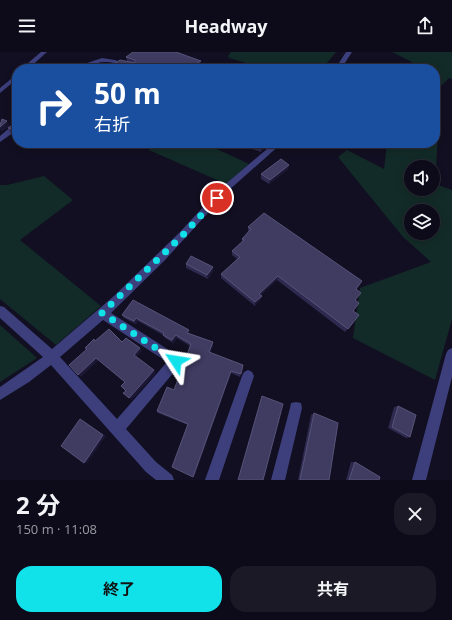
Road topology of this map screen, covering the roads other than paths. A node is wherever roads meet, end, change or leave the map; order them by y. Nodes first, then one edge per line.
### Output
1 (44, 52) edge
2 (349, 52) edge
3 (30, 64) edge
4 (90, 64) edge
5 (118, 64) edge
6 (341, 64) edge
7 (12, 80) edge
8 (0, 91) edge
9 (12, 129) edge
10 (0, 140) edge
11 (273, 148) edge
12 (0, 311) edge
13 (102, 313) junction
14 (452, 354) edge
15 (53, 358) junction
16 (248, 376) dead end
17 (0, 394) edge
18 (296, 408) dead end
19 (117, 429) junction
20 (167, 480) edge
21 (212, 480) edge
22 (278, 480) edge
23 (419, 480) edge

1 - 3 street
2 - 6 street
4 - 5 street
7 - 8 street
9 - 10 street
11 - 13 street
12 - 15 street
13 - 15 street
13 - 19 street
14 - 23 street
15 - 17 street
15 - 19 street
16 - 21 street
18 - 22 street
19 - 20 street

